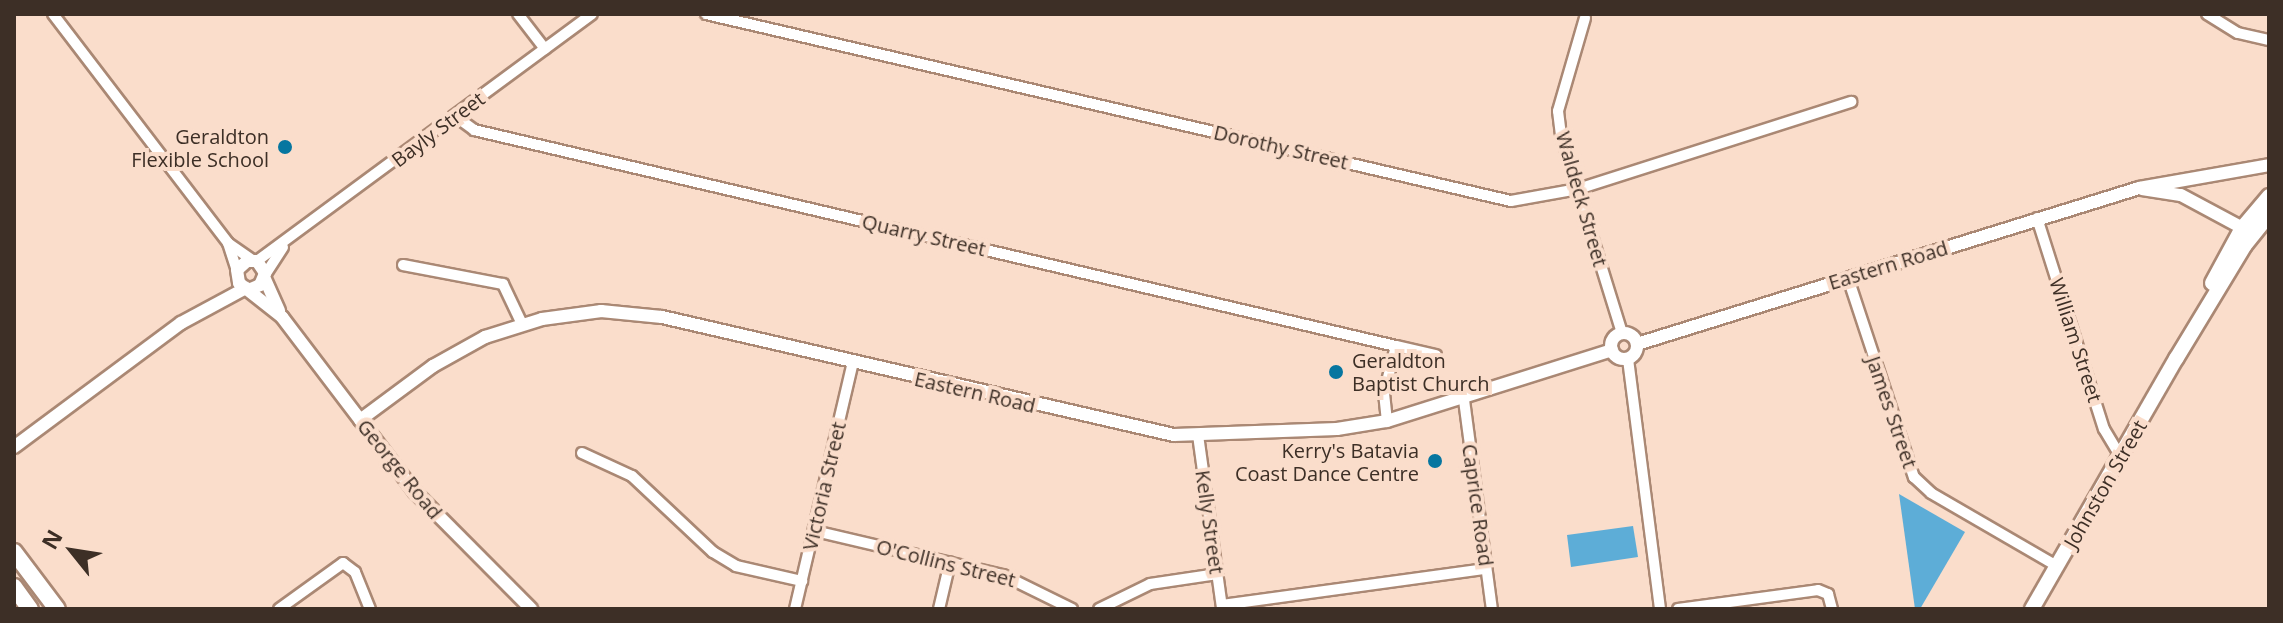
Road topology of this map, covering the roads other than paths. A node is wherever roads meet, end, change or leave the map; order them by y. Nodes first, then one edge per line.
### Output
1 (53, 14) edge
2 (518, 14) edge
3 (592, 14) edge
4 (706, 14) edge
5 (2207, 14) edge
6 (1585, 18) dead end
7 (2269, 40) edge
8 (545, 49) junction
9 (1851, 102) dead end
10 (455, 116) junction
11 (2269, 165) edge
12 (2139, 188) junction
13 (1578, 189) junction
14 (2269, 196) edge
15 (2269, 215) edge
16 (2037, 218) junction
17 (2247, 231) junction
18 (228, 243) junction
19 (284, 245) junction
20 (254, 261) junction
21 (403, 265) dead end
22 (237, 272) junction
23 (264, 276) junction
24 (1848, 278) junction
25 (249, 288) junction
26 (216, 301) junction
27 (282, 317) junction
28 (522, 324) junction
29 (1622, 333) junction
30 (1637, 344) junction
31 (1396, 346) junction
32 (1612, 350) junction
33 (1436, 355) dead end
34 (1628, 359) junction
35 (853, 362) junction
36 (1464, 400) junction
37 (360, 420) junction
38 (1387, 421) junction
39 (1198, 435) junction
40 (17, 446) edge
41 (582, 453) dead end
42 (2122, 459) junction
43 (815, 531) junction
44 (14, 552) edge
45 (950, 562) junction
46 (2057, 566) junction
47 (1486, 569) junction
48 (1217, 574) junction
49 (802, 581) junction
50 (14, 587) edge
51 (1222, 607) edge
52 (30, 609) edge
53 (57, 609) edge
54 (279, 609) edge
55 (370, 609) edge
56 (531, 609) edge
57 (795, 609) edge
58 (939, 609) edge
59 (1072, 609) edge
60 (1099, 609) edge
61 (1492, 609) edge
62 (1660, 609) edge
63 (1678, 609) edge
64 (1832, 609) edge
65 (2032, 609) edge

1 - 18 street
2 - 8 street
3 - 8 street, Bayly Street
4 - 13 street, Dorothy Street
5 - 7 street
6 - 13 street, Waldeck Street
8 - 10 street, Bayly Street
9 - 13 street, Dorothy Street
10 - 19 street, Bayly Street
10 - 31 street, Quarry Street
11 - 12 street, Eastern Road
12 - 16 street, Eastern Road
12 - 17 street, Eastern Road
13 - 29 street, Waldeck Street
14 - 17 main road, Johnston Street
15 - 17 main road, Johnston Street
16 - 24 street, Eastern Road
16 - 42 street, William Street
17 - 42 main road, Johnston Street
18 - 20 street
18 - 22 street
19 - 20 street, Bayly Street
19 - 23 street, Bayly Street
20 - 22 street
20 - 23 street, George Road
21 - 28 street
22 - 25 street, George Road
22 - 26 street
23 - 25 street
23 - 27 street, George Road
24 - 30 street, Eastern Road
24 - 46 street, James Street
25 - 26 street
25 - 27 street, George Road
26 - 40 street
27 - 37 street, George Road
28 - 35 street, Eastern Road
28 - 37 street, Eastern Road
29 - 30 street
29 - 32 street
30 - 34 street
31 - 33 street, Quarry Street
31 - 38 street
32 - 34 street
32 - 36 street, Eastern Road
34 - 62 street
35 - 39 street, Eastern Road
35 - 43 street, Victoria Street
36 - 38 street, Eastern Road
36 - 47 street, Caprice Road
37 - 56 street, George Road
38 - 39 street, Eastern Road
39 - 48 street, Kelly Street
41 - 49 street
42 - 46 main road, Johnston Street
43 - 45 street, O'Collins Street
43 - 49 street, Victoria Street
44 - 53 main road
45 - 58 street
45 - 59 street, O'Collins Street
46 - 65 main road, Johnston Street
47 - 51 street
47 - 61 street, Caprice Road
48 - 51 street, Kelly Street
48 - 60 street
49 - 57 street, Victoria Street
50 - 52 main road
54 - 55 street
63 - 64 street

